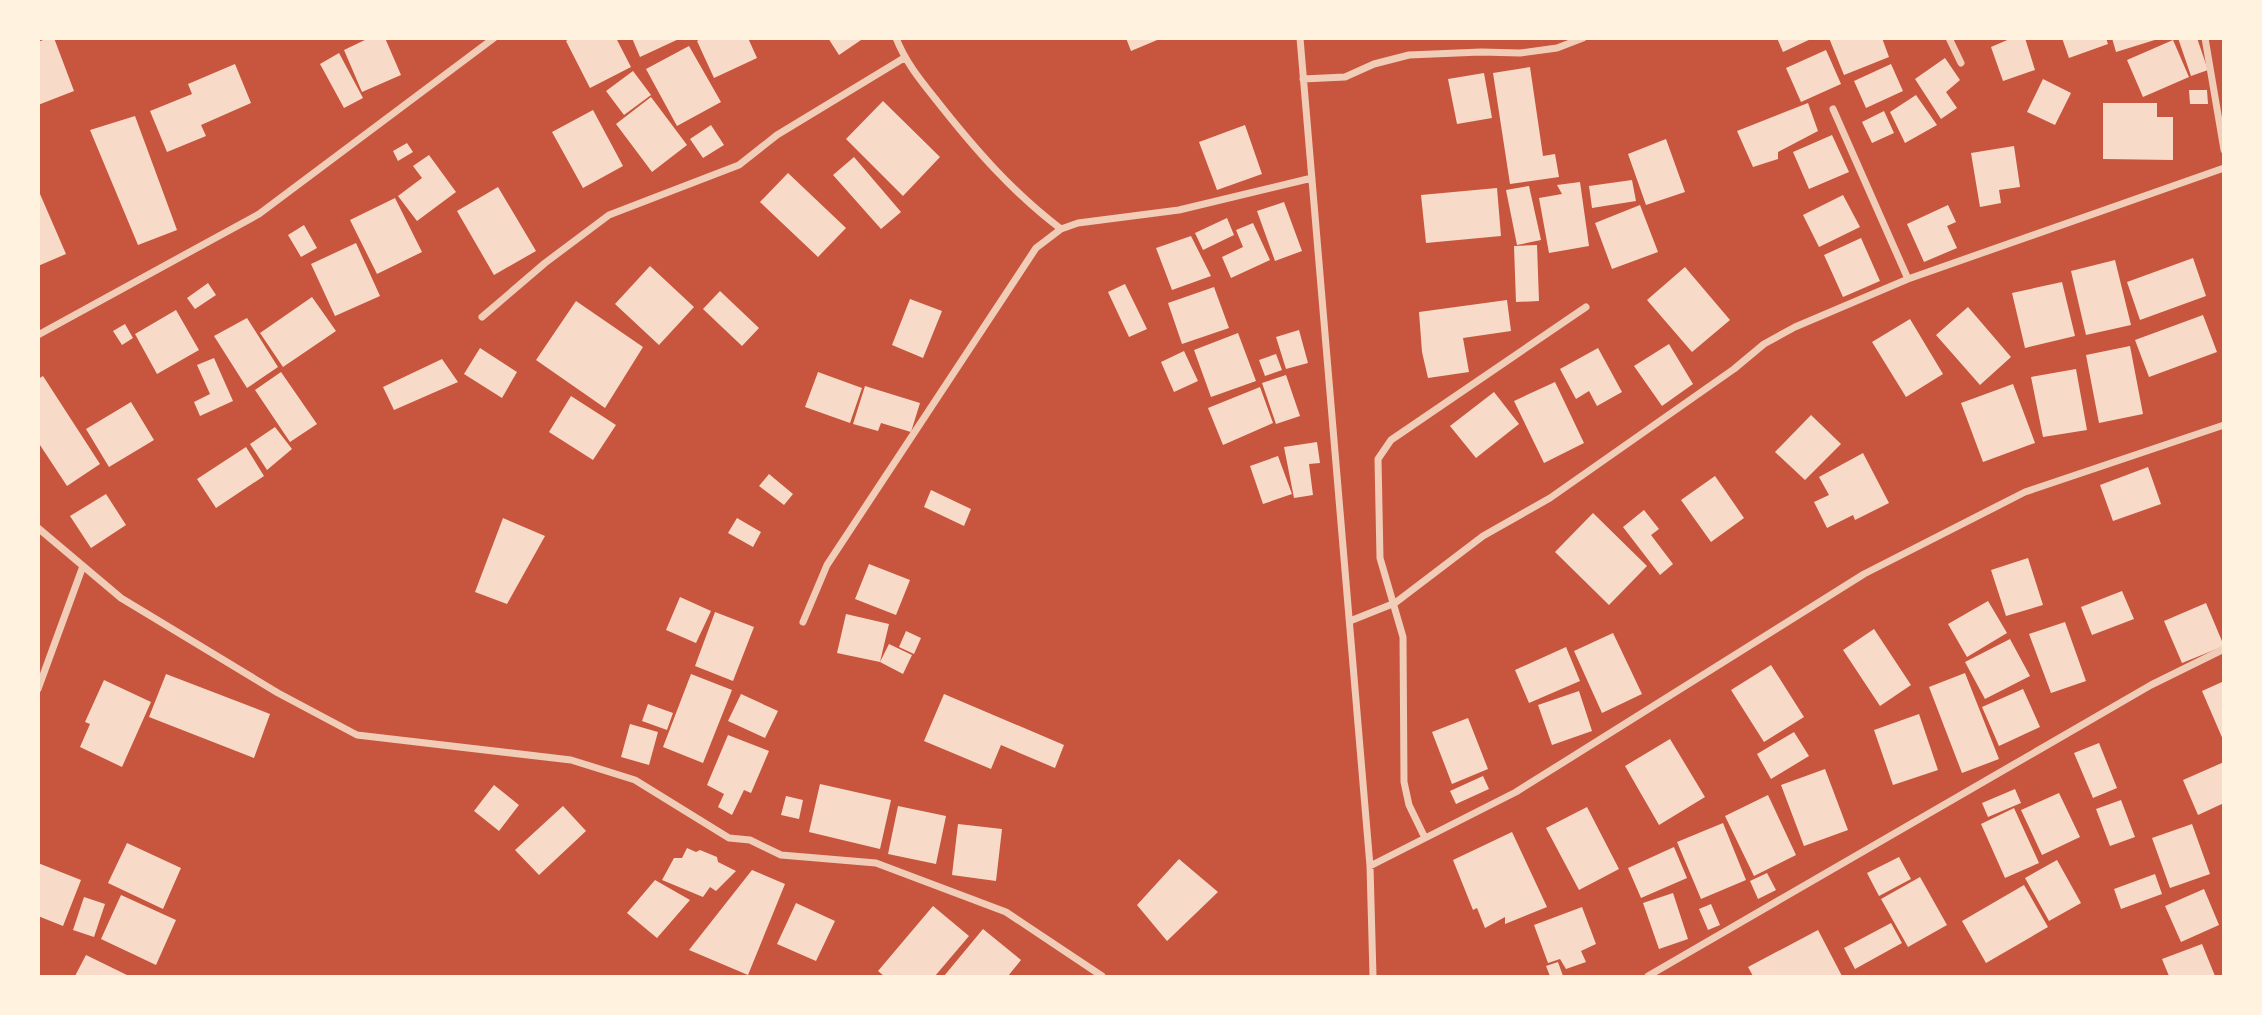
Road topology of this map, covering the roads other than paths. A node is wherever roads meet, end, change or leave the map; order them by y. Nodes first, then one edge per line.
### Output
1 (494, 38) edge
2 (896, 38) edge
3 (1300, 38) edge
4 (1583, 38) edge
5 (1949, 38) edge
6 (2205, 38) edge
7 (904, 58) junction
8 (1961, 63) dead end
9 (1303, 79) junction
10 (1833, 109) dead end
11 (2224, 150) edge
12 (2224, 168) edge
13 (1312, 178) junction
14 (1061, 229) junction
15 (1908, 279) junction
16 (1586, 306) dead end
17 (482, 317) dead end
18 (38, 335) edge
19 (2224, 425) edge
20 (38, 528) edge
21 (83, 566) junction
22 (1395, 603) junction
23 (1350, 621) junction
24 (803, 622) dead end
25 (2224, 649) edge
26 (38, 689) edge
27 (1425, 838) junction
28 (1370, 866) junction
29 (1102, 976) edge
30 (1373, 976) edge
31 (1648, 976) edge

1 - 18 street
2 - 7 street
3 - 9 street
4 - 9 street
5 - 8 street
6 - 11 street
7 - 14 street
7 - 17 street
9 - 13 street
10 - 15 street
12 - 15 street
13 - 14 street
13 - 23 street
14 - 24 street
15 - 22 street
16 - 22 street
19 - 27 street
20 - 21 street
21 - 26 street
21 - 29 street
22 - 23 street
22 - 27 street
23 - 28 street
25 - 31 street
27 - 28 street
28 - 30 street

